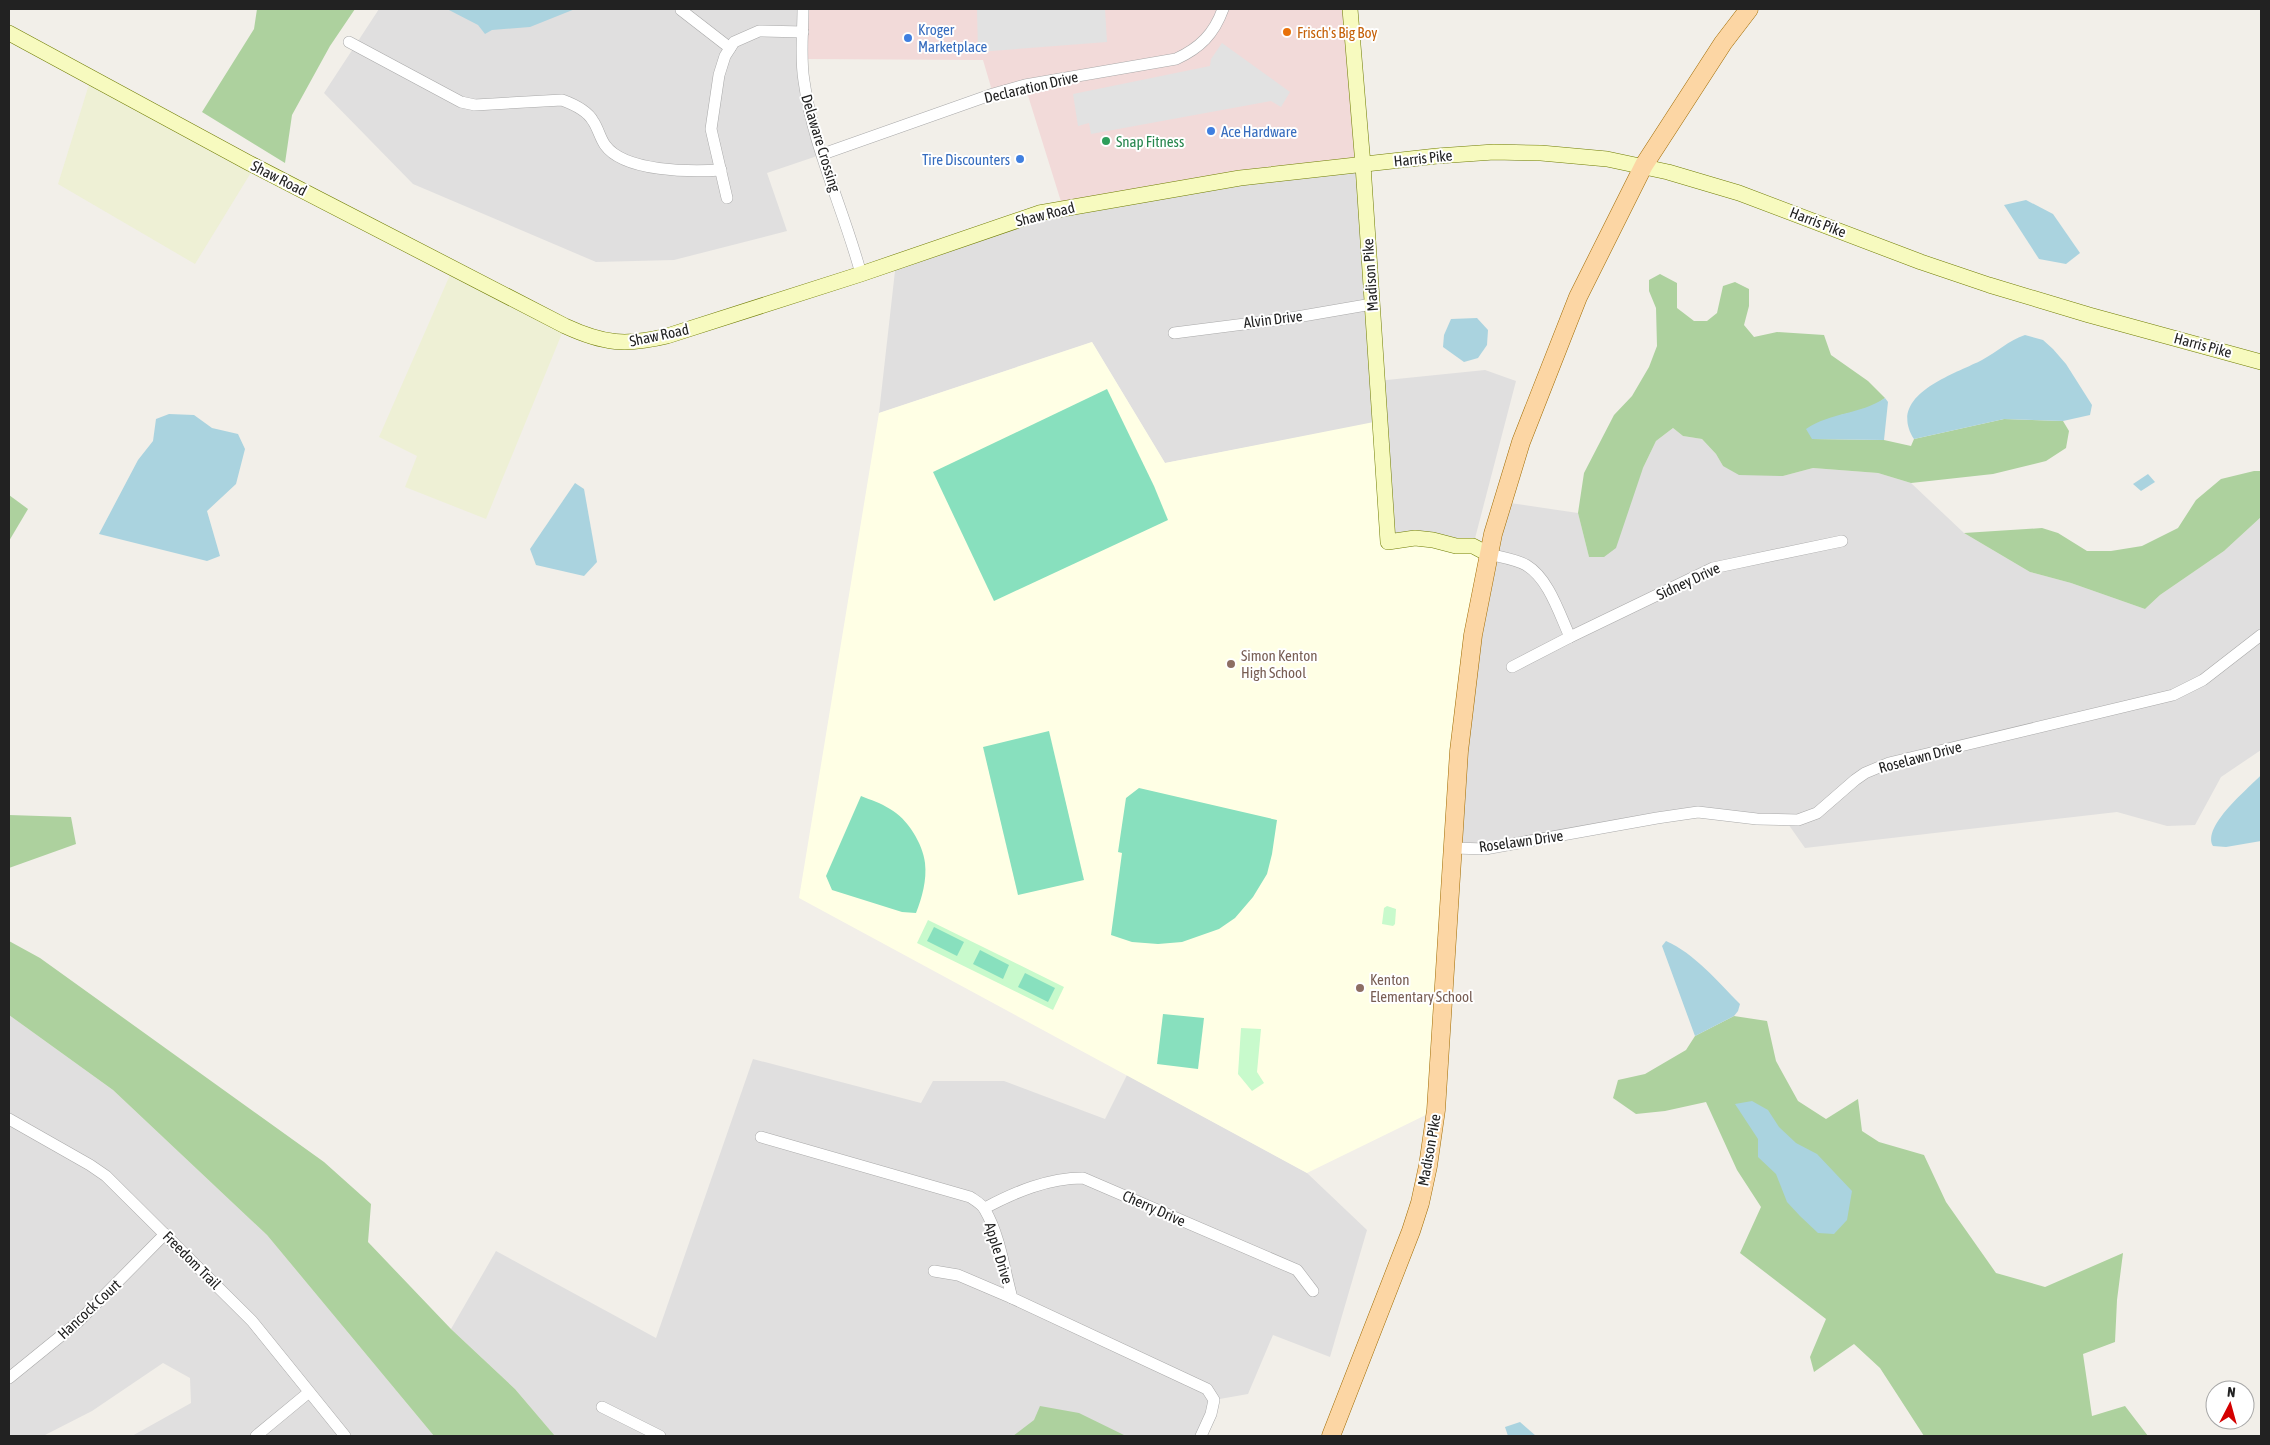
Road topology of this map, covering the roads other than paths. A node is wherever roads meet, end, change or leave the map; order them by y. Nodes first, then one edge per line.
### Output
1 (803, 9) edge
2 (1223, 9) edge
3 (1350, 9) edge
4 (1749, 9) edge
5 (681, 10) edge
6 (803, 32) junction
7 (9, 33) edge
8 (349, 42) dead end
9 (730, 48) junction
10 (823, 154) junction
11 (1363, 166) junction
12 (1644, 166) junction
13 (721, 170) junction
14 (727, 198) dead end
15 (861, 274) junction
16 (1372, 304) junction
17 (1174, 333) dead end
18 (2261, 362) edge
19 (1842, 541) dead end
20 (1488, 554) junction
21 (2261, 635) edge
22 (1570, 637) junction
23 (1512, 667) dead end
24 (1454, 848) junction
25 (10, 1124) edge
26 (761, 1137) dead end
27 (985, 1208) junction
28 (165, 1234) junction
29 (934, 1271) dead end
30 (1313, 1292) dead end
31 (1012, 1298) junction
32 (9, 1378) edge
33 (308, 1393) junction
34 (602, 1407) dead end
35 (256, 1436) edge
36 (345, 1436) edge
37 (660, 1436) edge
38 (1201, 1436) edge
39 (1331, 1436) edge

1 - 6 street, Delaware Crossing
2 - 10 street, Declaration Drive
3 - 11 main road, Madison Pike
4 - 12 main road, Madison Pike
5 - 9 street
6 - 9 street
6 - 10 street, Delaware Crossing
7 - 15 main road, Shaw Road
8 - 13 street
9 - 13 street
10 - 15 street, Delaware Crossing
11 - 12 main road, Harris Pike
11 - 15 main road, Shaw Road
11 - 16 main road, Madison Pike
12 - 18 main road, Harris Pike
12 - 20 main road, Madison Pike
13 - 14 street
16 - 17 street, Alvin Drive
16 - 20 main road, Madison Pike
19 - 22 street, Sidney Drive
20 - 22 street
20 - 24 main road, Madison Pike
21 - 24 street, Roselawn Drive
22 - 23 street, Sidney Drive
24 - 39 main road, Madison Pike
25 - 28 street, Freedom Trail
26 - 27 street, Apple Drive
27 - 30 street, Cherry Drive
27 - 31 street, Apple Drive
28 - 32 street, Hancock Court
28 - 33 street, Freedom Trail
29 - 31 street
31 - 38 street, Apple Drive
33 - 35 street
33 - 36 street, Freedom Trail
34 - 37 street

